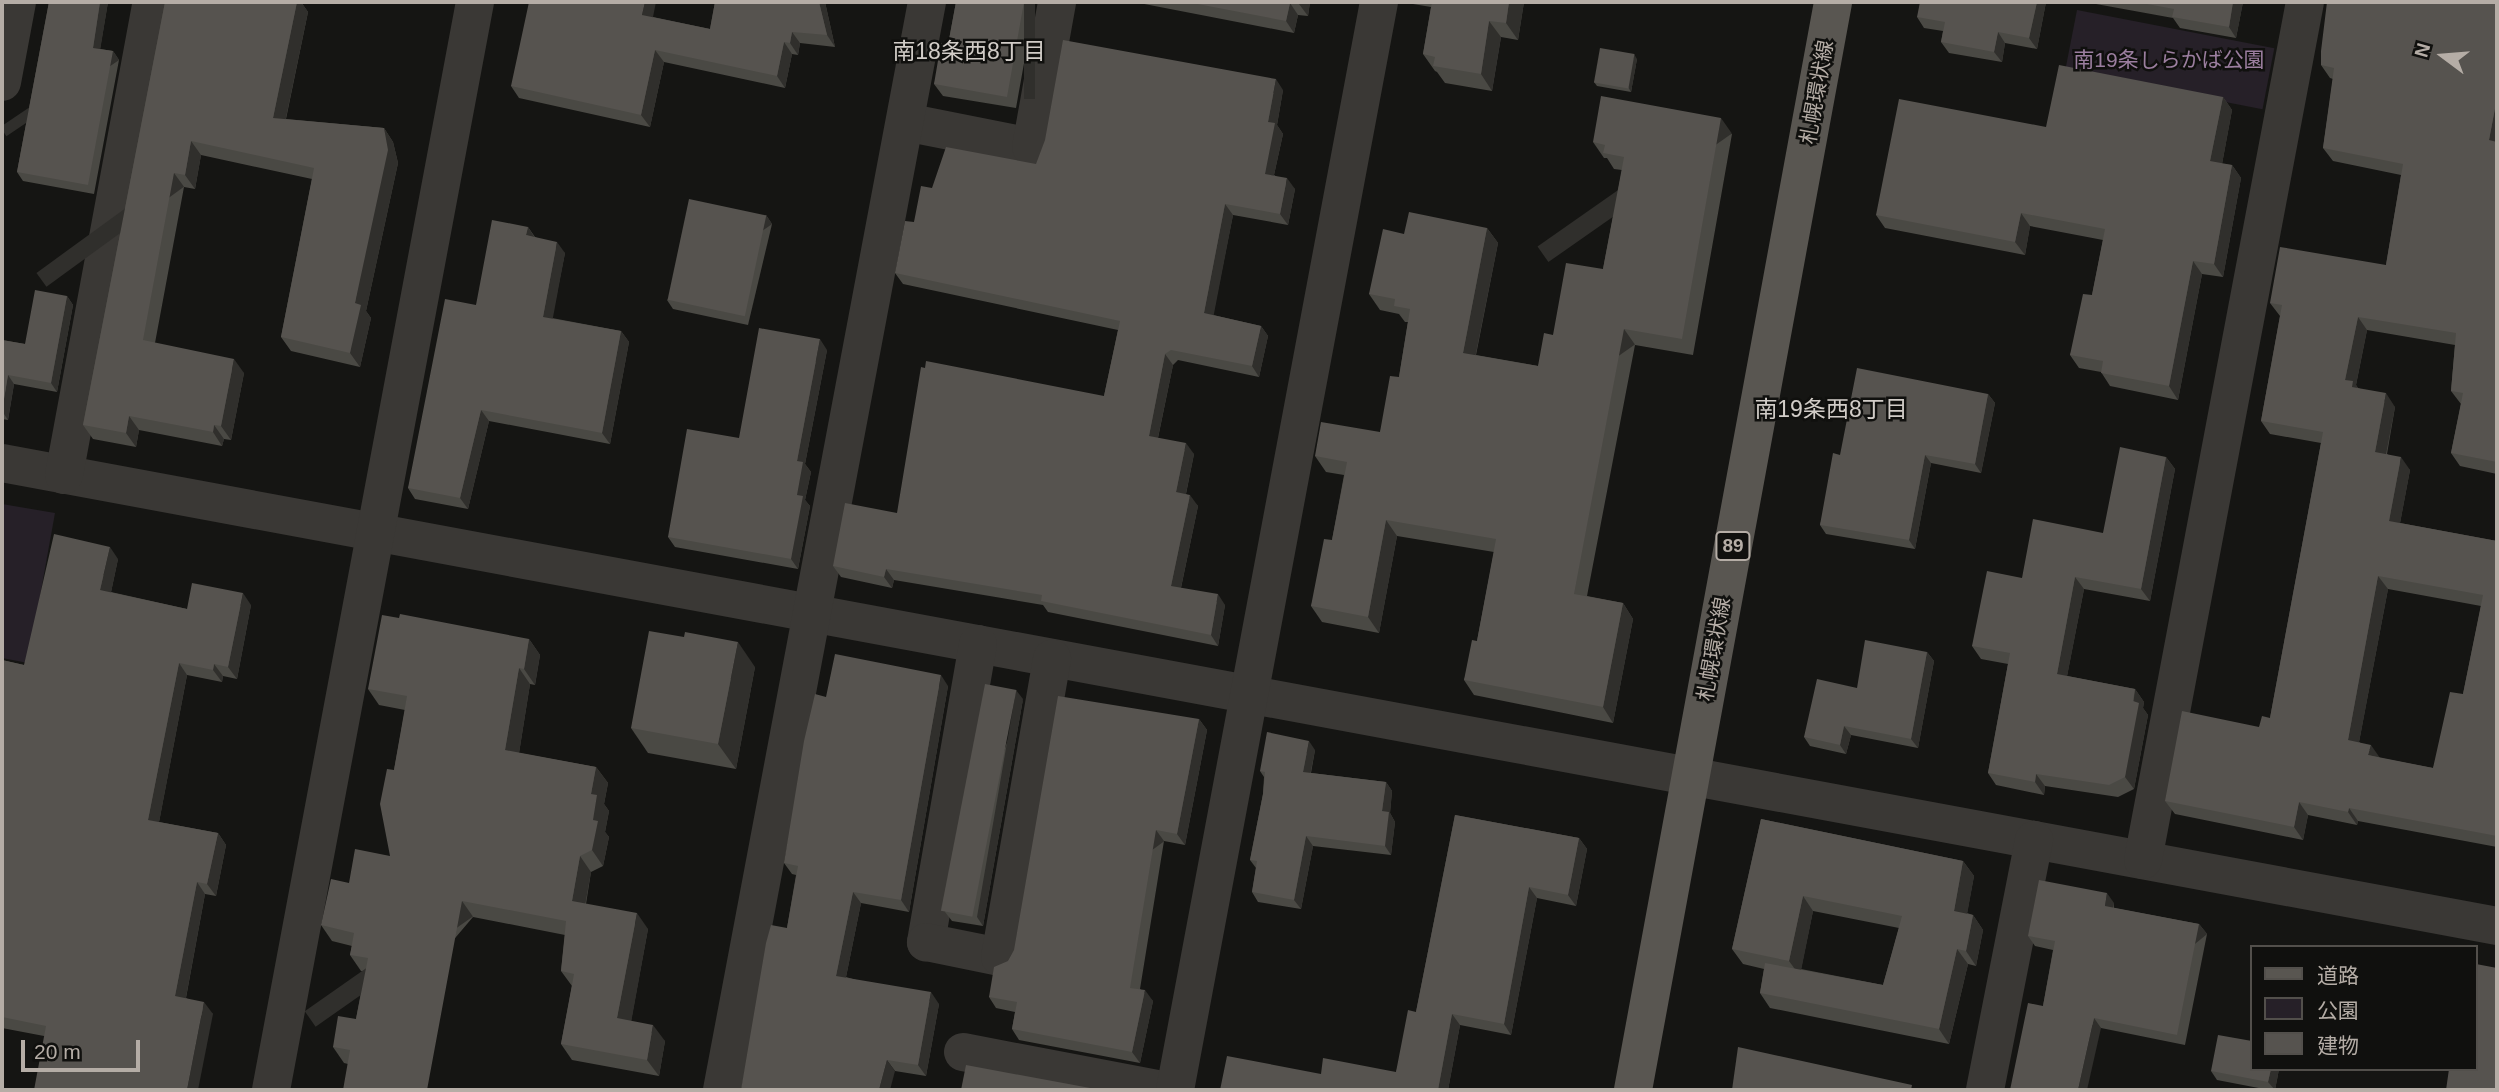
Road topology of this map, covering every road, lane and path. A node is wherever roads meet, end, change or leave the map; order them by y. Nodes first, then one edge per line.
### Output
1 (17, 2) edge
2 (152, 2) edge
3 (475, 2) edge
4 (927, 2) edge
5 (1057, 2) edge
6 (1379, 2) edge
7 (1833, 2) edge
8 (2305, 2) edge
9 (2, 82) edge
10 (905, 122) junction
11 (2, 463) edge
12 (64, 475) junction
13 (375, 533) junction
14 (812, 614) junction
15 (978, 644) junction
16 (1052, 658) junction
17 (1250, 694) junction
18 (1691, 776) junction
19 (2034, 840) junction
20 (2143, 860) junction
21 (2497, 926) edge
22 (963, 1052) dead end
23 (271, 1090) edge
24 (722, 1090) edge
25 (1163, 1090) edge
26 (1175, 1090) edge
27 (1633, 1090) edge
28 (1985, 1090) edge

1 - 9 street
2 - 12 street
3 - 13 street
4 - 10 street
5 - 10 street
6 - 17 street
7 - 18 main road, 札幌環状線 / 89
8 - 20 street
10 - 14 street
11 - 12 street
12 - 13 street
13 - 14 street
13 - 23 street
14 - 15 street
14 - 24 street
15 - 16 street
15 - 16 street
16 - 17 street
17 - 18 street
17 - 26 street
18 - 19 street
18 - 27 main road, 札幌環状線 / 89
19 - 20 street
19 - 28 street
20 - 21 street
22 - 25 street

